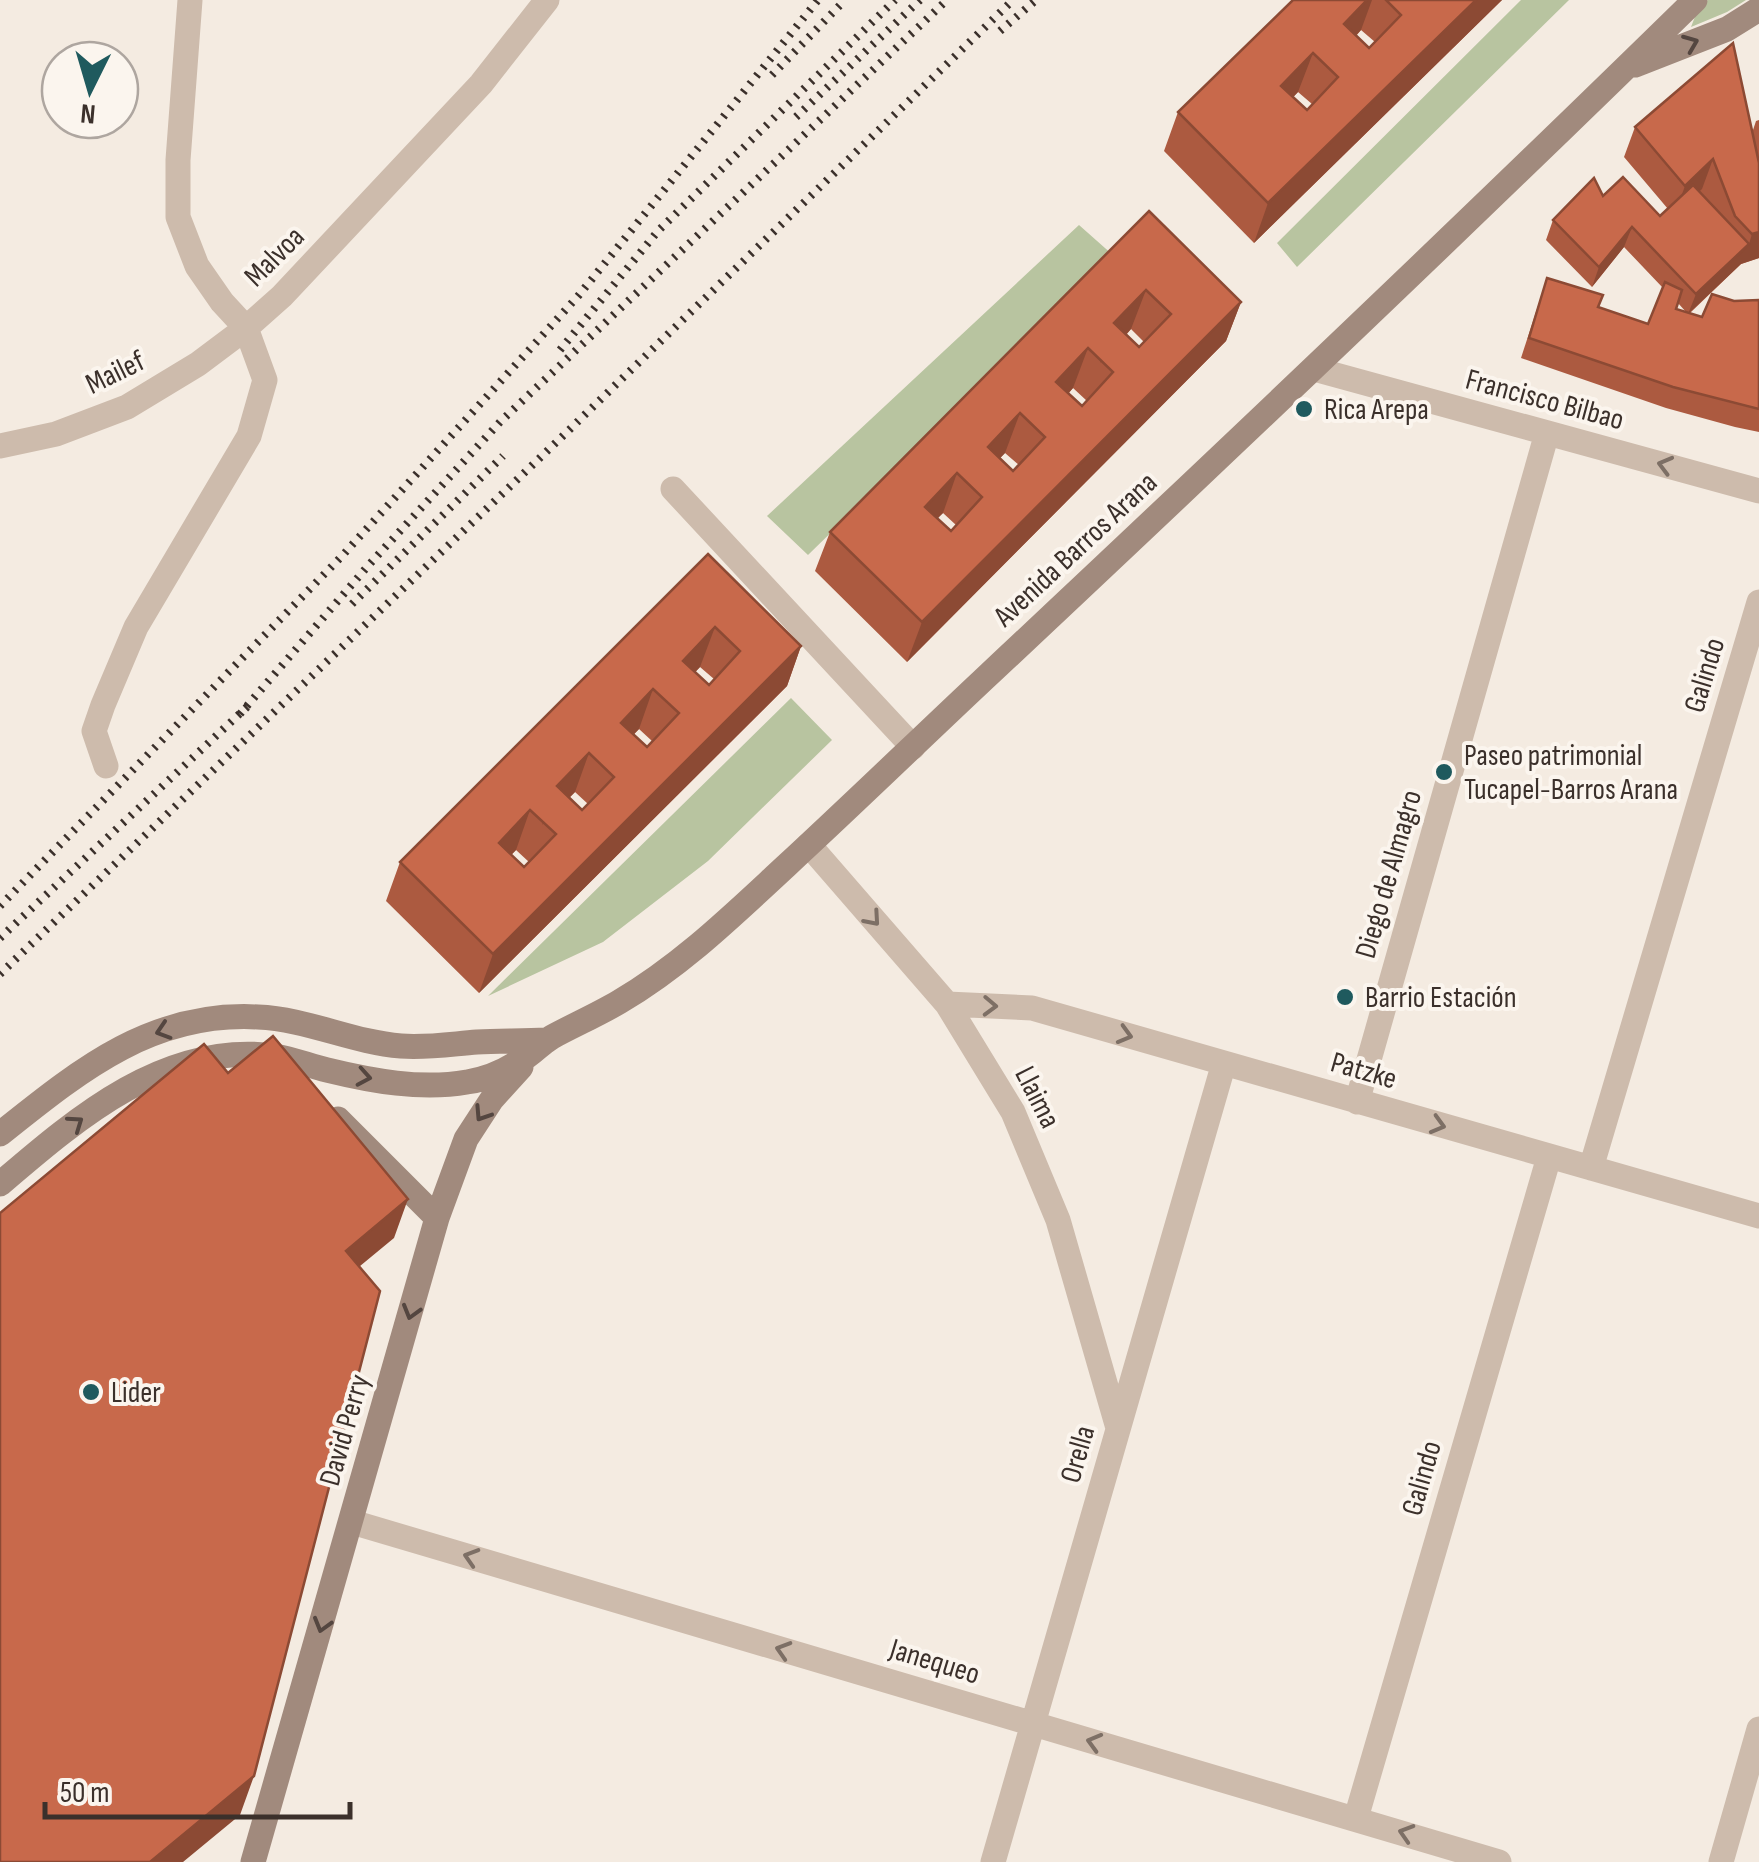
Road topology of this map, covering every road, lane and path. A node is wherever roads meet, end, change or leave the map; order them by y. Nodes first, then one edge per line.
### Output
1 (190, 0) edge
2 (547, 0) edge
3 (1681, 4) edge
4 (1759, 9) edge
5 (1621, 70) junction
6 (246, 328) junction
7 (1314, 369) junction
8 (1547, 433) junction
9 (0, 446) edge
10 (673, 489) dead end
11 (1759, 490) edge
12 (1759, 602) edge
13 (913, 746) junction
14 (106, 766) dead end
15 (808, 845) junction
16 (947, 1004) junction
17 (546, 1040) junction
18 (234, 1054) junction
19 (1224, 1064) junction
20 (1357, 1102) junction
21 (0, 1134) edge
22 (1550, 1157) junction
23 (1591, 1168) junction
24 (0, 1184) edge
25 (1759, 1216) edge
26 (438, 1218) junction
27 (1118, 1428) junction
28 (352, 1522) junction
29 (1033, 1724) junction
30 (1759, 1729) edge
31 (1356, 1818) junction
32 (253, 1862) edge
33 (994, 1862) edge
34 (1499, 1862) edge
35 (1721, 1862) edge

1 - 6 street
2 - 6 street, Malvoa
3 - 5 main road, Avenida Barros Arana
5 -> 4 main road, Avenida Barros Arana
5 - 7 main road, Avenida Barros Arana
6 - 9 street, Mailef
6 - 14 street, Malvoa
7 - 8 street, Francisco Bilbao
7 - 13 main road, Avenida Barros Arana
11 -> 8 street, Francisco Bilbao
8 - 20 street, Diego de Almagro
10 - 13 street
12 - 23 street, Galindo
13 - 15 main road, Avenida Barros Arana
15 -> 16 street, Llaima
15 - 17 main road, Avenida Barros Arana
16 -> 19 street, Patzke
16 - 27 street, Llaima
18 -> 17 main road, Avenida Barros Arana
17 -> 21 main road, Avenida Barros Arana
17 -> 26 main road, David Perry
24 -> 18 main road, Avenida Barros Arana
18 - 26 main road
19 - 20 street, Patzke
19 - 27 street, Orella
20 -> 22 street, Patzke
22 - 23 street, Patzke
22 - 31 street, Galindo
23 - 25 street, Patzke
26 -> 28 main road, David Perry
27 - 29 street, Orella
29 -> 28 street, Janequeo
28 -> 32 main road, David Perry
31 -> 29 street, Janequeo
29 - 33 street, Orella
30 - 35 street
34 -> 31 street, Janequeo

